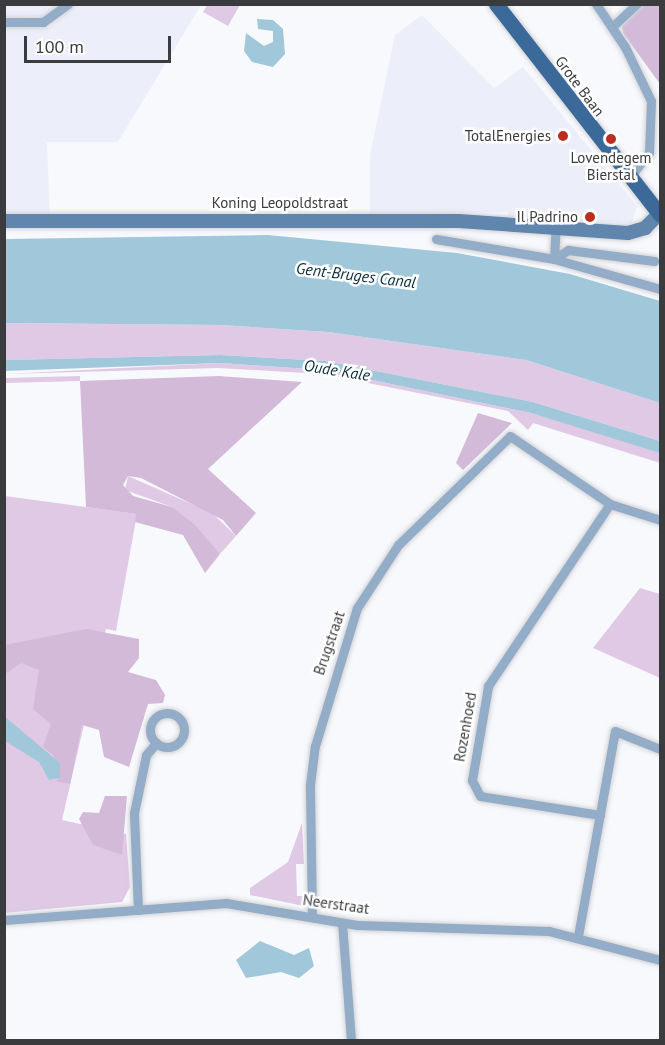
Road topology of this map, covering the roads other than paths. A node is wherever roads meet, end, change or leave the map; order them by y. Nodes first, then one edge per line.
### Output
1 (68, 4) edge
2 (496, 4) edge
3 (596, 4) edge
4 (637, 4) edge
5 (4, 22) edge
6 (612, 27) junction
7 (629, 178) junction
8 (660, 215) edge
9 (4, 221) edge
10 (556, 225) junction
11 (436, 239) dead end
12 (554, 259) junction
13 (654, 261) dead end
14 (660, 289) edge
15 (610, 504) junction
16 (660, 520) edge
17 (156, 743) dead end
18 (660, 749) edge
19 (600, 815) junction
20 (138, 910) junction
21 (312, 917) junction
22 (4, 920) edge
23 (342, 923) junction
24 (578, 936) junction
25 (660, 960) edge
26 (351, 1041) edge

1 - 5 street
2 - 7 main road, Grote Baan
3 - 6 street
4 - 6 street
6 - 7 street
7 - 8 main road, Grote Baan
8 - 10 street, Koning Leopoldstraat
9 - 10 street, Koning Leopoldstraat
10 - 12 street
11 - 12 street
12 - 13 street
12 - 14 street
15 - 16 street
15 - 19 street, Rozenhoed
15 - 21 street, Brugstraat
17 - 20 street
18 - 19 street
19 - 24 street
20 - 21 street, Neerstraat
20 - 22 street, Neerstraat
21 - 23 street, Neerstraat
23 - 24 street, Neerstraat
23 - 26 street
24 - 25 street, Neerstraat

